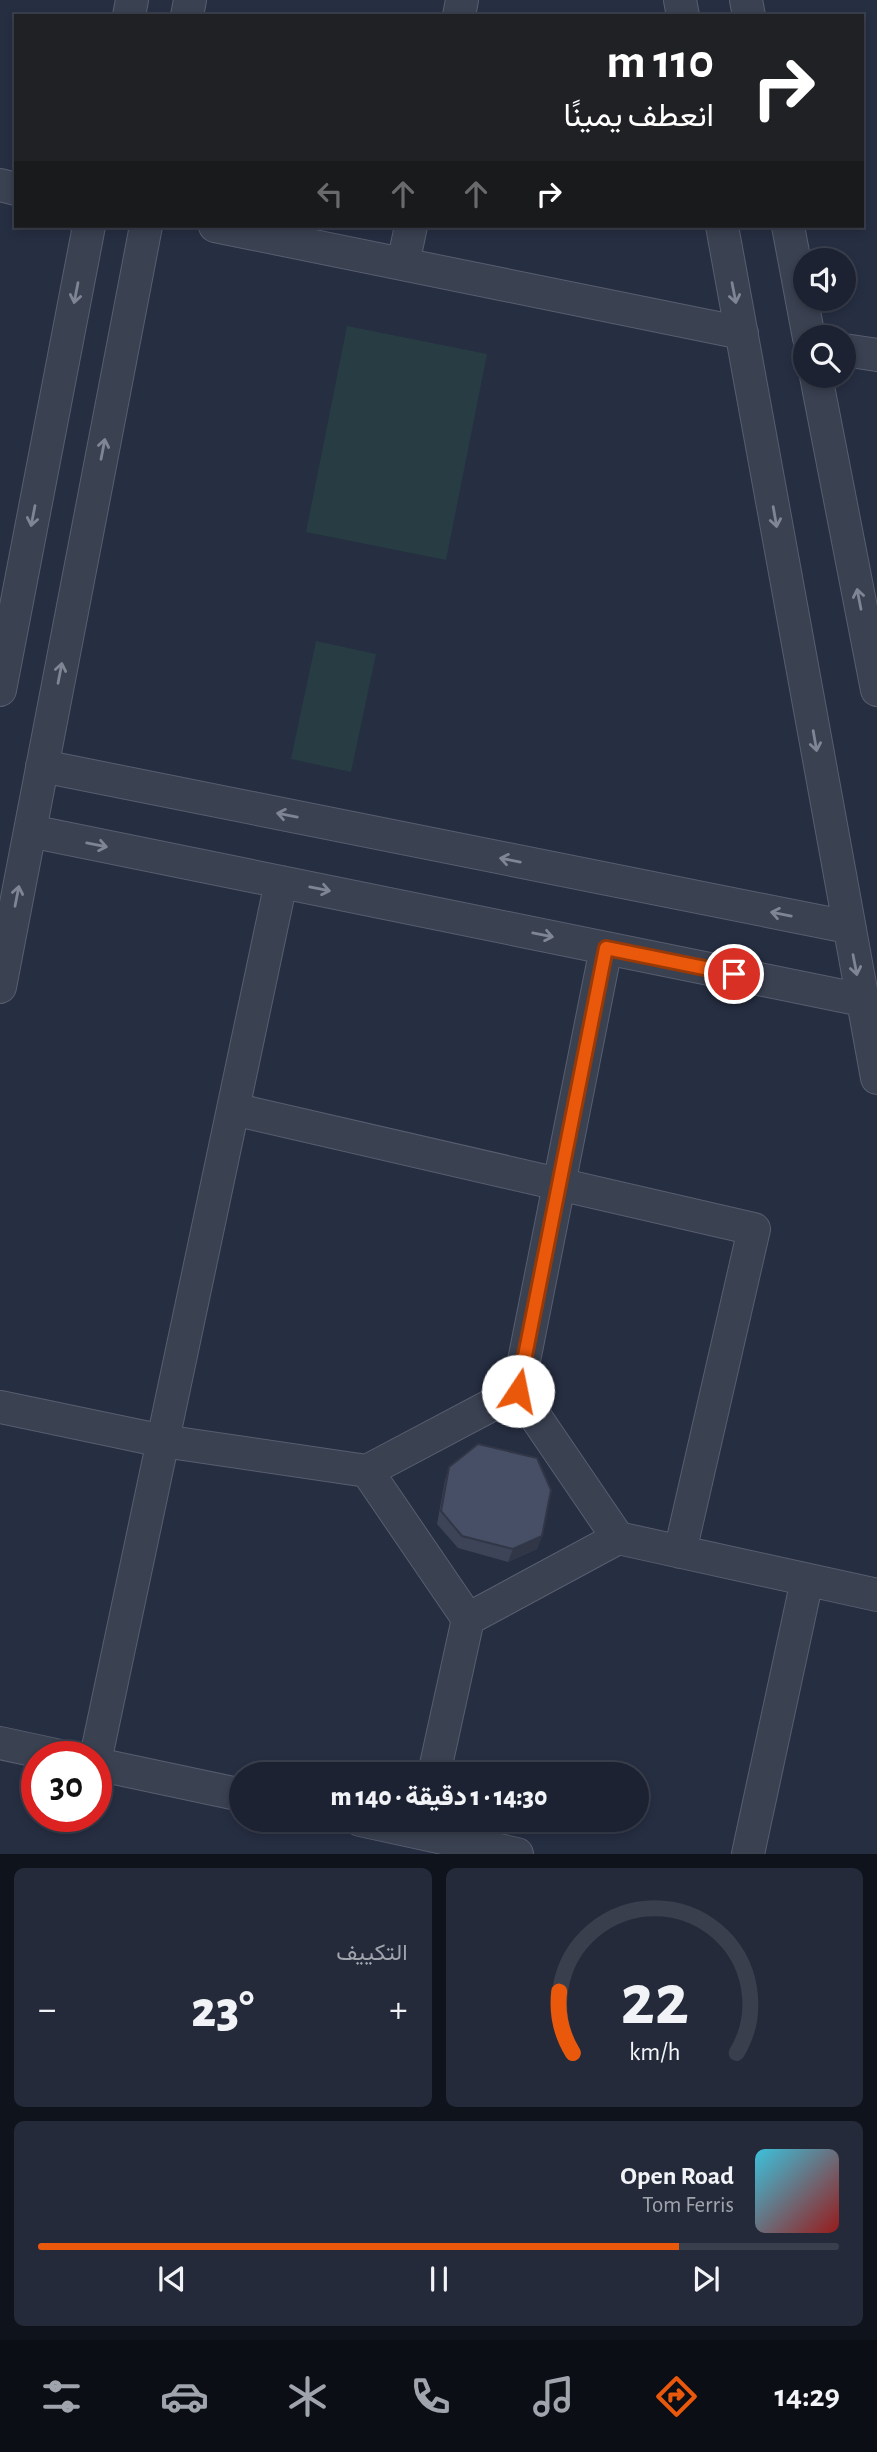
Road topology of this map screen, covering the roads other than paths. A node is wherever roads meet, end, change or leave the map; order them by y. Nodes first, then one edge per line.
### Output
1 (89, 228) edge
2 (146, 228) edge
3 (225, 228) edge
4 (411, 228) edge
5 (722, 228) edge
6 (788, 228) edge
7 (403, 264) junction
8 (807, 325) edge
9 (742, 333) junction
10 (856, 352) edge
11 (877, 355) edge
12 (818, 388) edge
13 (0, 690) edge
14 (877, 690) edge
15 (42, 766) junction
16 (30, 831) junction
17 (281, 882) junction
18 (848, 927) junction
19 (606, 948) junction
20 (0, 987) edge
21 (862, 1000) junction
22 (877, 1078) edge
23 (233, 1109) junction
24 (557, 1184) junction
25 (518, 1391) junction
26 (0, 1407) edge
27 (163, 1441) junction
28 (367, 1471) junction
29 (618, 1538) junction
30 (680, 1552) junction
31 (807, 1580) junction
32 (877, 1595) edge
33 (468, 1619) junction
34 (99, 1741) edge
35 (0, 1743) edge
36 (21, 1748) edge
37 (437, 1762) edge
38 (112, 1767) edge
39 (229, 1792) edge
40 (421, 1836) edge
41 (517, 1853) edge
42 (748, 1853) edge

1 -> 13 street
15 -> 2 street
3 - 7 street
4 - 7 street
5 -> 9 street
6 - 8 street
7 - 9 street
9 -> 18 street
10 - 11 street
14 -> 12 street
15 - 16 street
18 -> 15 street
16 -> 17 street
20 -> 16 street
17 -> 19 street
17 - 23 street
18 -> 21 street
19 - 21 street
19 - 24 street
21 - 22 street
23 - 24 street
23 - 27 street
24 - 25 street
24 - 30 street
25 - 28 street
25 - 29 street
26 - 27 street
27 - 28 street
27 - 34 street
28 - 33 street
29 - 30 street
29 - 33 street
30 - 31 street
31 - 32 street
31 - 42 street
33 - 37 street
35 - 36 street
38 - 39 street
40 - 41 street

